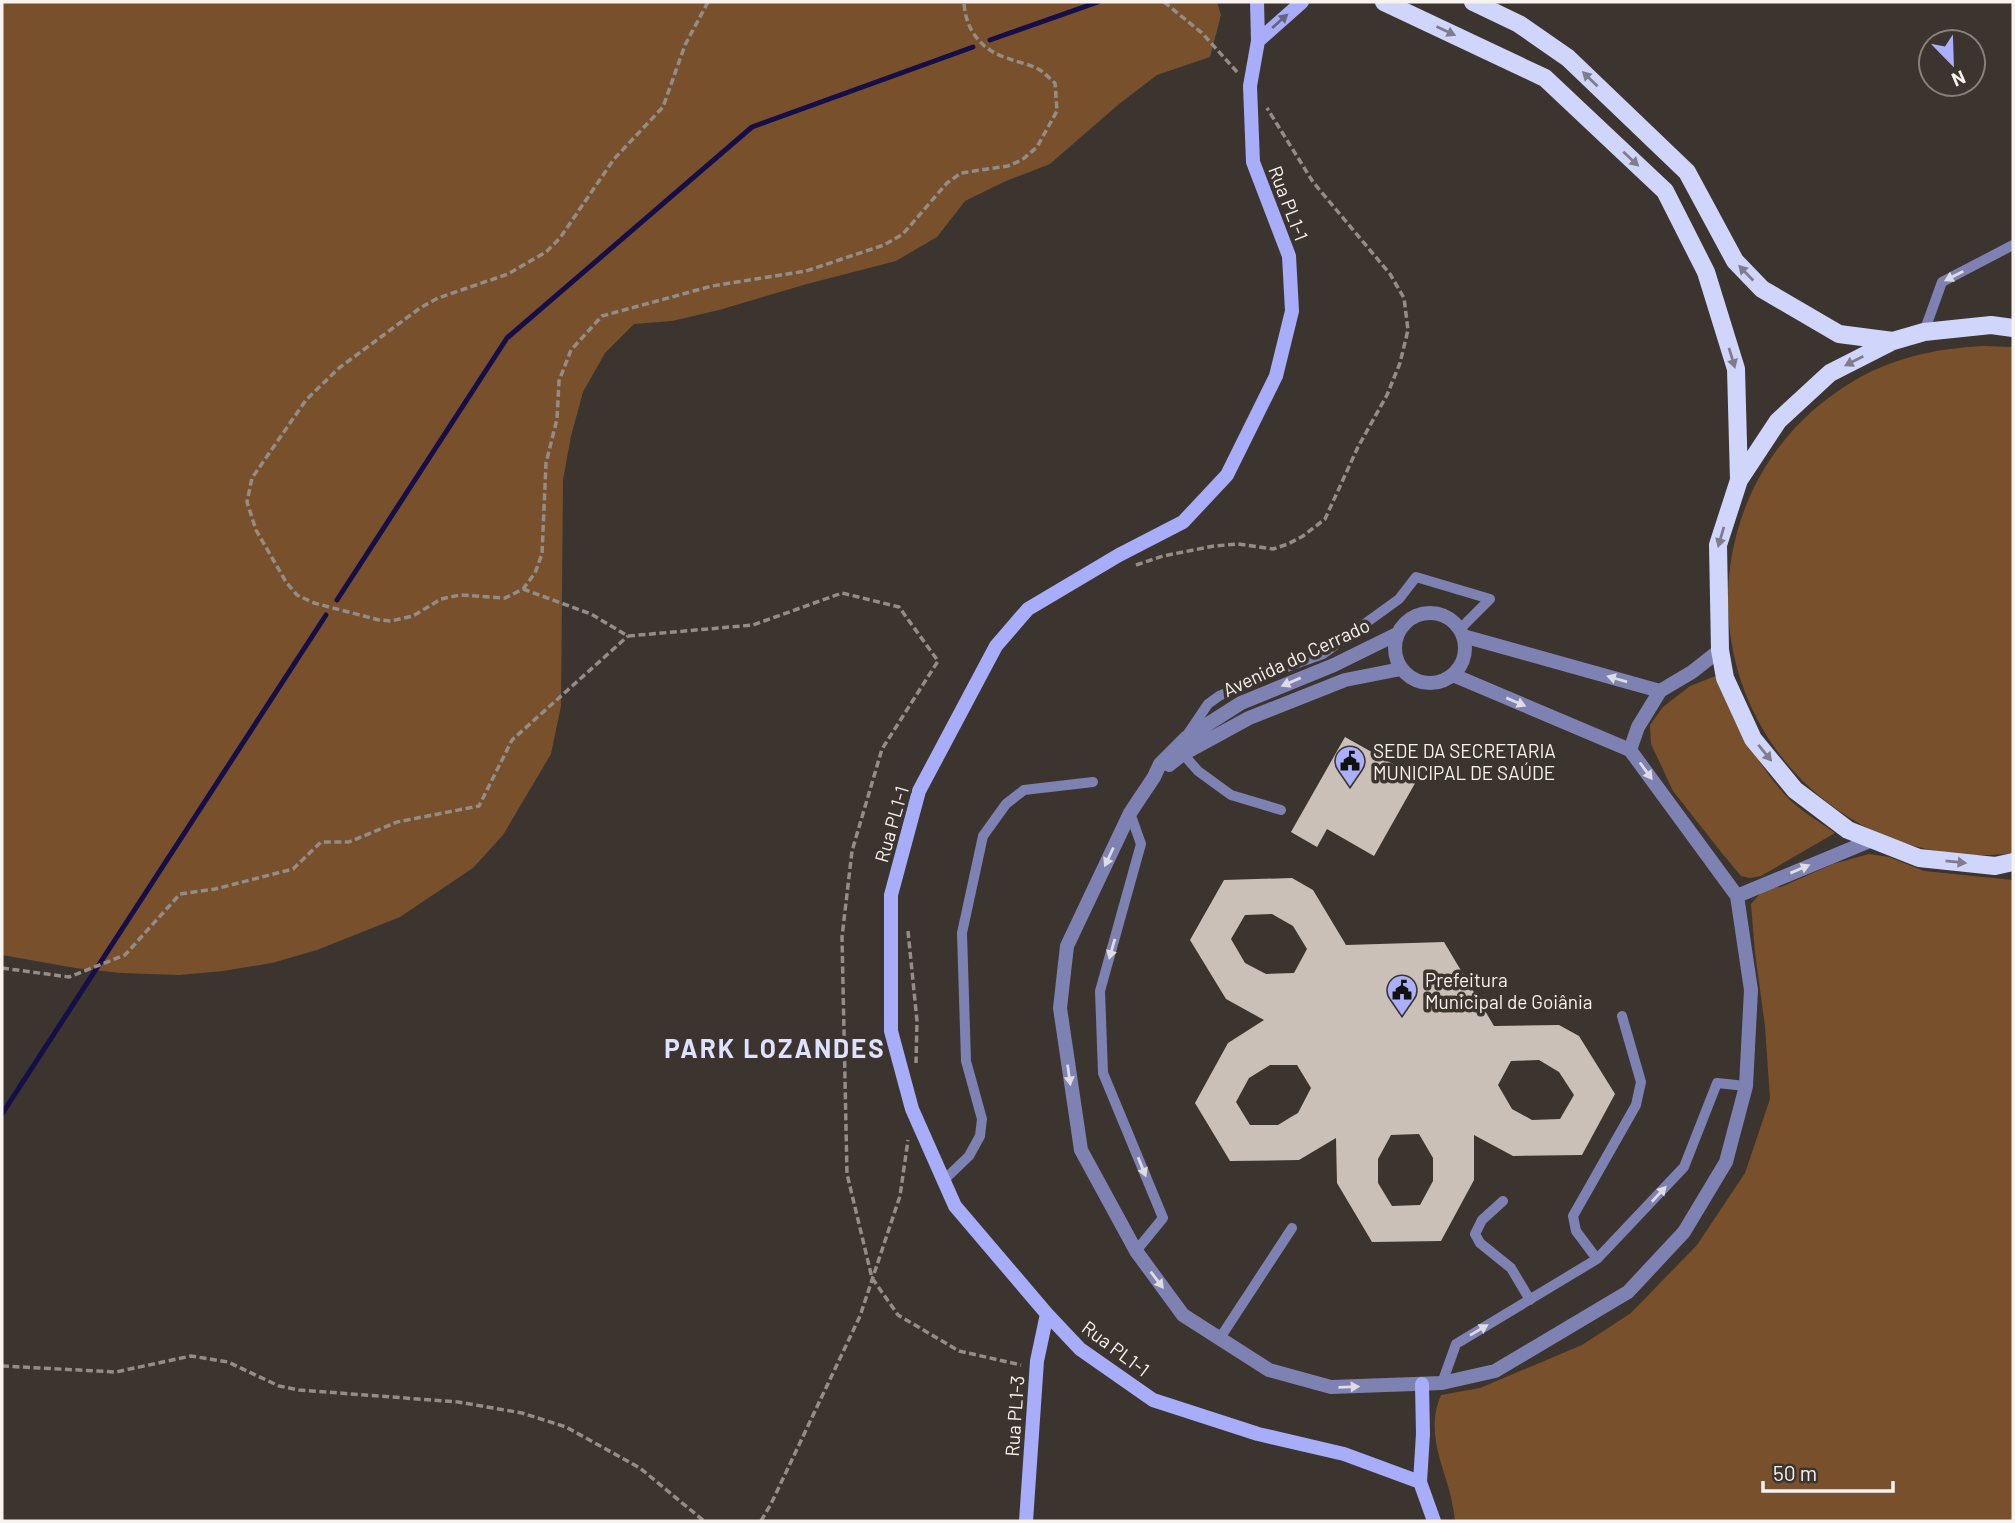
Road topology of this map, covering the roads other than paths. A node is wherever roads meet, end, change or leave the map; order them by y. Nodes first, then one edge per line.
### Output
1 (1257, 2) edge
2 (1302, 2) edge
3 (1384, 2) edge
4 (1473, 2) edge
5 (1258, 41) junction
6 (2013, 245) edge
7 (2013, 328) edge
8 (1924, 332) junction
9 (1893, 341) junction
10 (1739, 480) junction
11 (1461, 632) junction
12 (1397, 634) junction
13 (1720, 650) junction
14 (1328, 660) junction
15 (1401, 669) junction
16 (1453, 675) junction
17 (1345, 680) junction
18 (1660, 691) junction
19 (1186, 738) junction
20 (1630, 750) junction
21 (1183, 754) junction
22 (1154, 777) junction
23 (1093, 782) dead end
24 (1281, 810) dead end
25 (1130, 813) junction
26 (1872, 839) junction
27 (2007, 865) edge
28 (1737, 896) junction
29 (1622, 1016) dead end
30 (1746, 1086) junction
31 (944, 1180) junction
32 (1503, 1201) dead end
33 (1292, 1228) dead end
34 (1136, 1251) junction
35 (1597, 1259) junction
36 (1530, 1300) junction
37 (1047, 1314) junction
38 (1220, 1338) junction
39 (1443, 1383) junction
40 (1422, 1384) junction
41 (1420, 1482) junction
42 (1026, 1521) edge
43 (1434, 1521) edge

1 - 5 street, Rua PL1-1
5 -> 2 street
3 -> 10 main road
9 -> 4 main road
5 - 31 street, Rua PL1-1
6 -> 8 lane
7 - 8 main road
8 - 9 main road
9 -> 10 main road
10 -> 13 main road
11 - 12 street
11 - 14 lane
11 - 16 street
18 -> 11 street
12 - 14 street, Avenida do Cerrado
12 - 15 street
13 - 18 street
13 -> 26 main road
14 - 17 lane
14 - 19 street, Avenida do Cerrado
15 - 16 street
15 - 17 street, Avenida do Cerrado
16 -> 20 street
17 - 21 street, Avenida do Cerrado
18 - 20 street
19 - 21 lane
19 - 22 street, Avenida do Cerrado
20 -> 28 street, Avenida do Cerrado
21 - 22 street, Avenida do Cerrado
21 - 24 lane
22 - 25 street, Avenida do Cerrado
23 - 31 lane
25 -> 34 lane
25 -> 34 street, Avenida do Cerrado
26 -> 27 main road
28 -> 26 street
28 - 30 street, Avenida do Cerrado
29 - 35 lane
35 -> 30 lane
30 - 39 street, Avenida do Cerrado
31 - 37 street, Rua PL1-1
32 - 36 lane
33 - 38 lane
34 -> 38 street, Avenida do Cerrado
35 - 36 lane
39 -> 36 lane
37 - 41 street, Rua PL1-1
37 - 42 street, Rua PL1-3
38 -> 40 street, Avenida do Cerrado
39 - 40 street, Avenida do Cerrado
40 - 41 street
41 - 43 street

